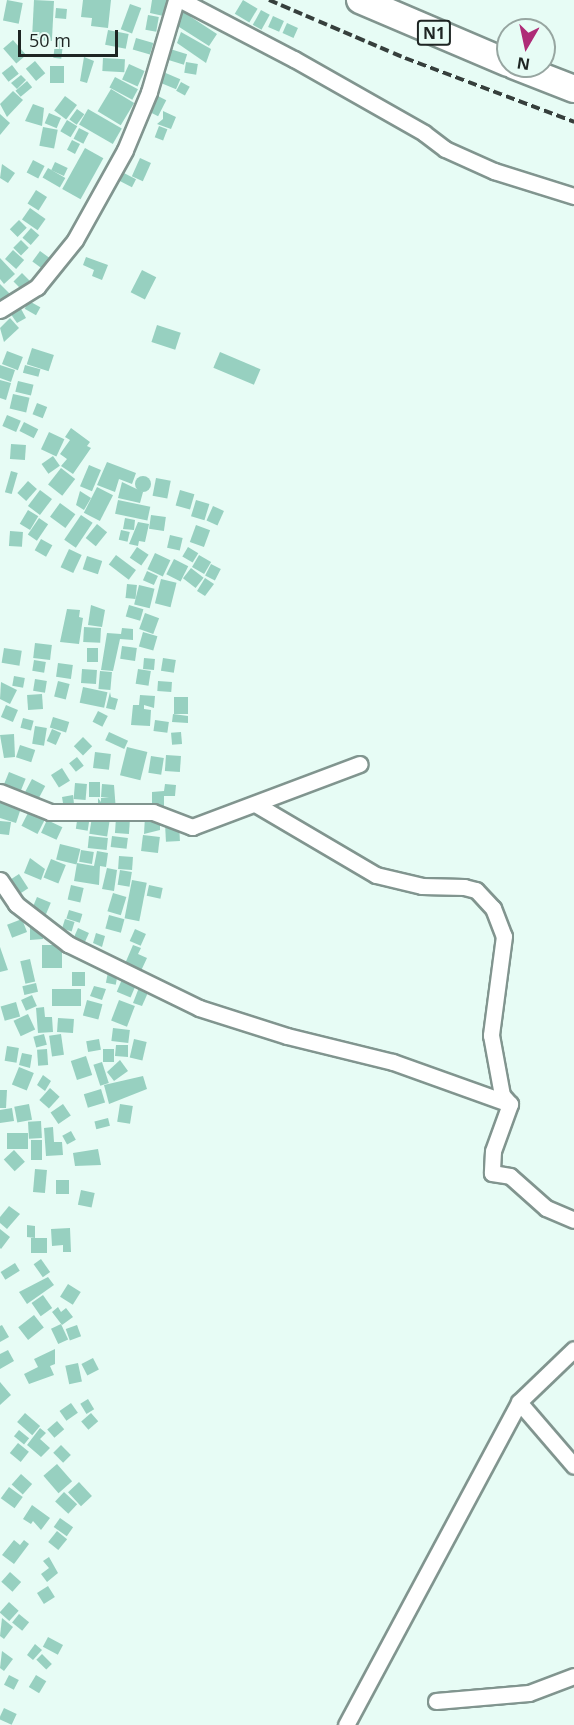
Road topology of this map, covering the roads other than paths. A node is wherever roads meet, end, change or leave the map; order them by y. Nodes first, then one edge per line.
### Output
1 (176, 0) edge
2 (181, 0) edge
3 (360, 0) edge
4 (496, 58) edge
5 (546, 78) edge
6 (574, 89) edge
7 (574, 196) edge
8 (0, 310) edge
9 (360, 764) dead end
10 (0, 792) edge
11 (257, 805) junction
12 (0, 880) edge
13 (510, 1104) junction
14 (574, 1220) edge
15 (574, 1349) edge
16 (519, 1401) junction
17 (574, 1466) edge
18 (574, 1676) edge
19 (436, 1701) dead end
20 (346, 1725) edge

1 - 8 street
2 - 7 street
3 - 4 highway, N1
5 - 6 highway
9 - 11 street
10 - 11 street
11 - 13 street
12 - 13 street
13 - 14 street
15 - 16 street
16 - 17 street
16 - 20 street
18 - 19 street

